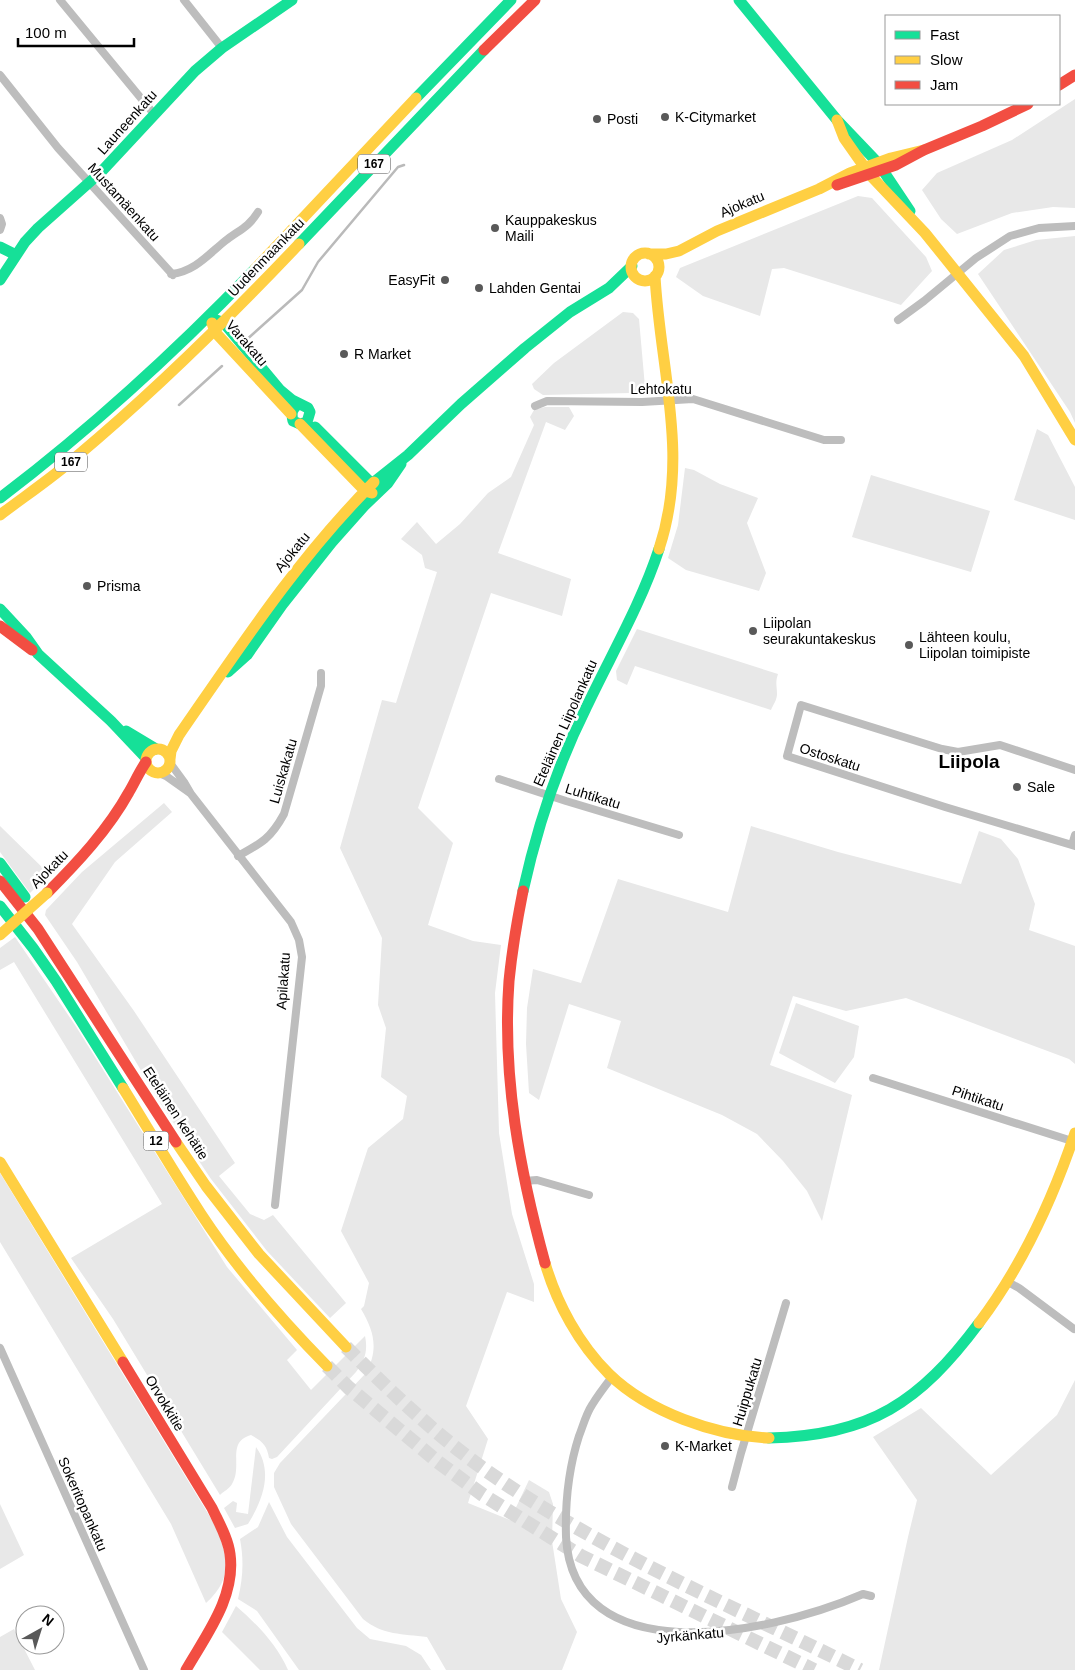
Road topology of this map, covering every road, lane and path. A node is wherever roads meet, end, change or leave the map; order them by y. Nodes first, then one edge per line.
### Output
1 (60, 0) edge
2 (184, 0) edge
3 (292, 0) edge
4 (511, 0) edge
5 (535, 0) edge
6 (734, 0) edge
7 (742, 4) edge
8 (222, 48) junction
9 (0, 75) edge
10 (1075, 75) edge
11 (1060, 84) edge
12 (1026, 105) edge
13 (154, 114) junction
14 (837, 120) junction
15 (880, 167) junction
16 (867, 172) junction
17 (89, 183) junction
18 (258, 212) dead end
19 (0, 218) edge
20 (1075, 226) edge
21 (0, 230) edge
22 (925, 233) junction
23 (0, 247) edge
24 (679, 251) junction
25 (649, 254) junction
26 (16, 255) junction
27 (632, 266) junction
28 (957, 272) junction
29 (657, 273) junction
30 (640, 279) junction
31 (0, 280) edge
32 (609, 288) junction
33 (657, 309) junction
34 (209, 317) junction
35 (898, 320) dead end
36 (227, 327) junction
37 (218, 336) junction
38 (249, 360) junction
39 (670, 400) junction
40 (299, 404) junction
41 (535, 406) dead end
42 (291, 414) junction
43 (310, 415) junction
44 (300, 424) junction
45 (841, 440) dead end
46 (1075, 440) edge
47 (372, 491) junction
48 (0, 498) edge
49 (0, 515) edge
50 (0, 609) edge
51 (0, 626) edge
52 (38, 654) junction
53 (321, 674) dead end
54 (111, 721) junction
55 (179, 734) junction
56 (159, 749) junction
57 (146, 760) junction
58 (170, 762) junction
59 (1075, 770) edge
60 (156, 773) junction
61 (499, 779) dead end
62 (129, 792) junction
63 (191, 794) junction
64 (549, 796) junction
65 (679, 835) dead end
66 (1075, 835) edge
67 (1073, 846) edge
68 (238, 856) junction
69 (0, 863) edge
70 (0, 881) edge
71 (0, 906) edge
72 (0, 935) edge
73 (132, 1073) junction
74 (873, 1078) dead end
75 (1074, 1139) edge
76 (0, 1162) edge
77 (524, 1182) junction
78 (590, 1195) dead end
79 (275, 1205) dead end
80 (1008, 1282) junction
81 (786, 1303) dead end
82 (1074, 1329) edge
83 (346, 1347) tunnel mouth
84 (0, 1348) edge
85 (327, 1366) tunnel mouth
86 (612, 1377) junction
87 (746, 1436) junction
88 (732, 1487) dead end
89 (575, 1590) dead end
90 (871, 1596) dead end
91 (766, 1633) dead end
92 (144, 1670) edge
93 (186, 1670) edge

1 - 13 street
2 - 8 street
3 - 8 main road, Launeenkatu
4 - 34 main road, Uudenmaankatu / 167
5 - 36 main road, Uudenmaankatu / 167
6 - 7 main road
7 - 14 main road
8 - 13 main road, Launeenkatu
9 - 17 street, Mustamäenkatu
10 - 11 main road
12 - 15 main road, Ajokatu
13 - 17 main road, Launeenkatu
14 - 15 main road
14 - 16 main road
15 - 16 main road, Ajokatu
15 - 22 main road
16 - 22 main road
16 - 24 main road, Ajokatu
17 - 18 street, Mustamäenkatu
17 - 26 main road, Launeenkatu
19 - 21 street
20 - 28 street
22 - 28 main road
23 - 26 main road
24 - 25 main road, Ajokatu
24 - 29 main road, Ajokatu
25 - 27 main road
25 - 29 main road
26 - 31 main road, Launeenkatu
27 - 30 main road
27 - 32 main road, Ajokatu
28 - 35 street
28 - 46 main road
29 - 30 main road
29 - 33 main road, Eteläinen Liipolankatu
30 - 32 main road, Ajokatu
30 - 33 main road, Eteläinen Liipolankatu
32 - 47 main road, Ajokatu
33 - 39 main road, Eteläinen Liipolankatu
34 - 36 main road, Varakatu
34 - 37 main road, Varakatu
34 - 48 main road, Uudenmaankatu / 167
36 - 37 main road, Uudenmaankatu / 167
36 - 38 main road, Varakatu
37 - 38 main road, Varakatu
37 - 49 main road, Uudenmaankatu / 167
38 - 40 main road, Varakatu
38 - 42 main road, Varakatu
39 - 41 street, Lehtokatu
39 - 45 street, Lehtokatu
39 - 64 main road, Eteläinen Liipolankatu
40 - 42 main road
40 - 43 main road
42 - 44 main road
43 - 44 main road
43 - 47 main road
44 - 47 main road
47 - 55 main road, Ajokatu
50 - 52 main road
51 - 52 main road
52 - 54 main road
53 - 68 street, Luiskakatu
54 - 56 main road
54 - 57 main road
55 - 56 main road, Ajokatu
55 - 58 main road, Ajokatu
56 - 57 main road
56 - 58 main road
57 - 60 main road
57 - 62 main road, Ajokatu
58 - 60 main road
58 - 63 street, Apilakatu
59 - 67 street, Ostoskatu
60 - 62 main road, Ajokatu
60 - 63 street, Apilakatu
61 - 64 street, Luhtikatu
62 - 72 main road, Ajokatu, bridge
63 - 68 street, Apilakatu
64 - 65 street, Luhtikatu
64 - 77 main road, Eteläinen Liipolankatu
66 - 67 street
68 - 79 street, Apilakatu
69 - 73 main road
70 - 73 main road, Eteläinen kehätie / 12
71 - 85 main road, 12
73 - 83 main road, Eteläinen kehätie / 12
74 - 75 street, Pihtikatu
75 - 80 main road, Eteläinen Liipolankatu
76 - 93 main road, Orvokkitie
77 - 78 street
77 - 86 main road, Eteläinen Liipolankatu
80 - 82 street
80 - 87 main road, Eteläinen Liipolankatu
81 - 87 street, Huippukatu
84 - 92 street, Sokeritopankatu
86 - 87 main road, Eteläinen Liipolankatu
86 - 89 street
87 - 88 street, Huippukatu
90 - 91 street

